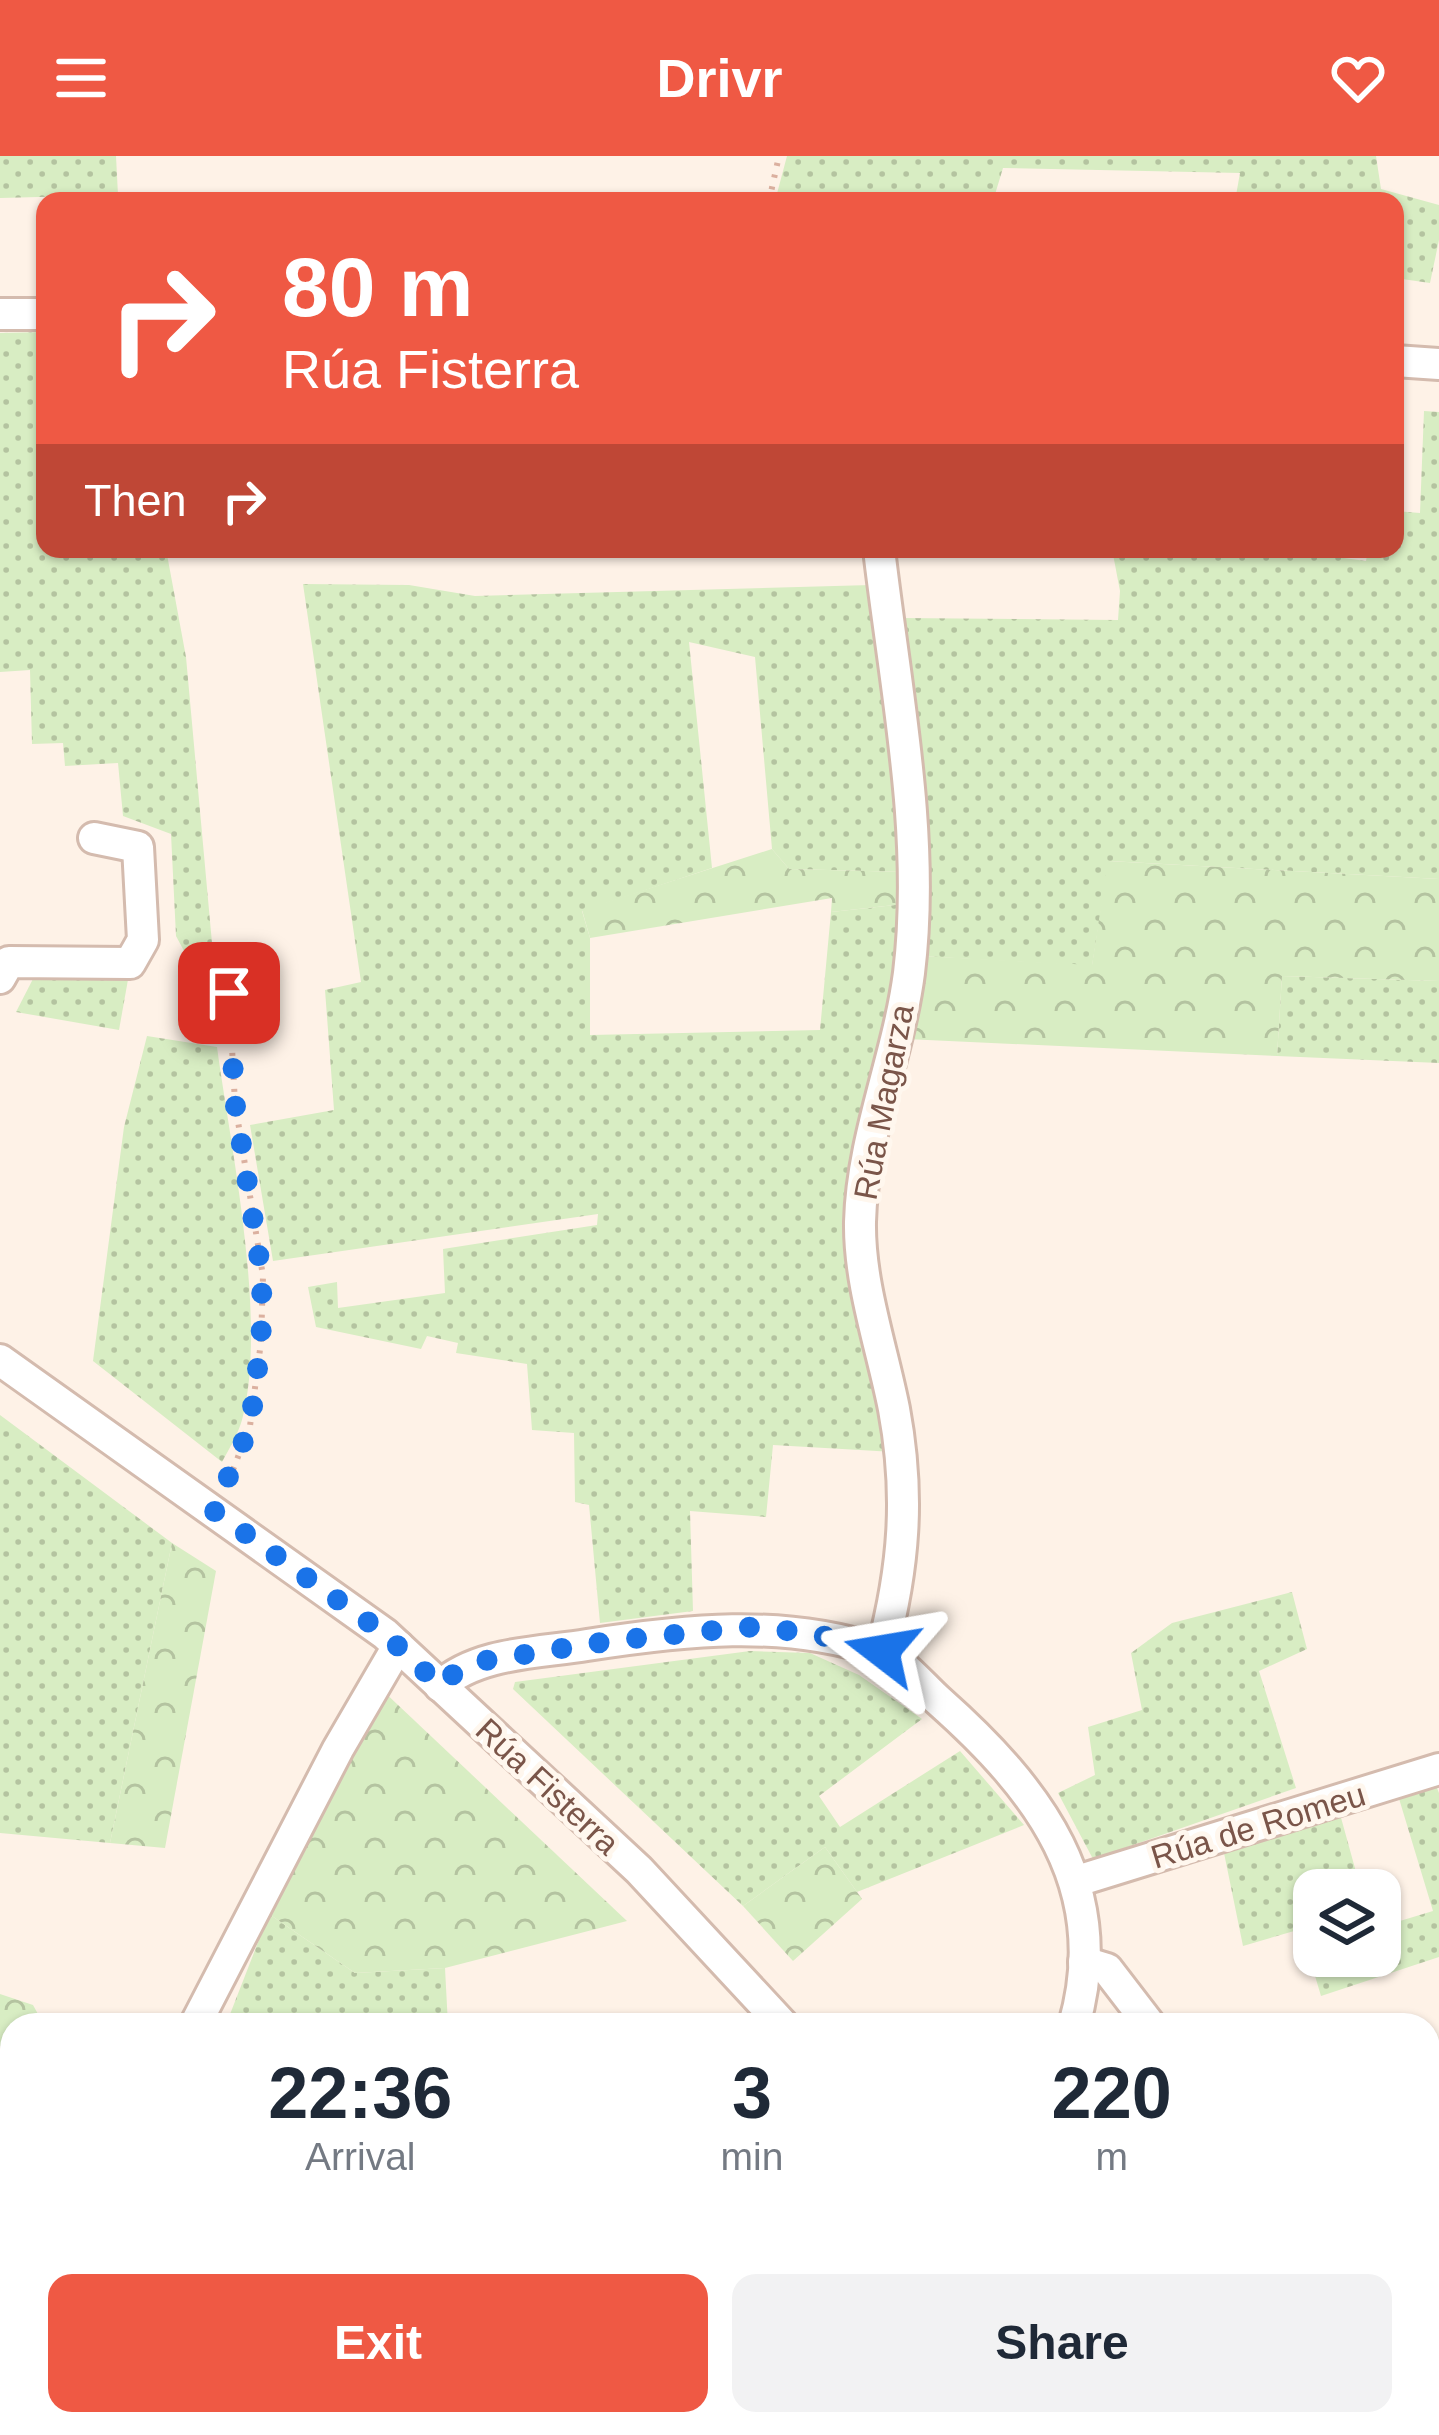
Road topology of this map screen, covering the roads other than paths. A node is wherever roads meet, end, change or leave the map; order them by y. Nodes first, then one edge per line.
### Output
1 (0, 314) edge
2 (36, 314) edge
3 (1404, 362) edge
4 (1439, 364) edge
5 (879, 558) edge
6 (94, 838) dead end
7 (3, 967) edge
8 (0, 1360) edge
9 (398, 1646) junction
10 (882, 1651) junction
11 (440, 1686) junction
12 (1439, 1769) edge
13 (1077, 1882) junction
14 (1084, 1962) junction
15 (201, 2013) edge
16 (772, 2013) edge
17 (1077, 2013) edge
18 (1141, 2013) edge

1 - 2 street
3 - 4 street
5 - 10 street, Rúa Magarza
6 - 7 street
8 - 9 street, Rúa Fisterra
9 - 11 street, Rúa Fisterra
9 - 15 street
10 - 11 street
10 - 13 street
11 - 16 street, Rúa Fisterra
12 - 13 street, Rúa de Romeu
13 - 14 street
14 - 17 street
14 - 18 street

